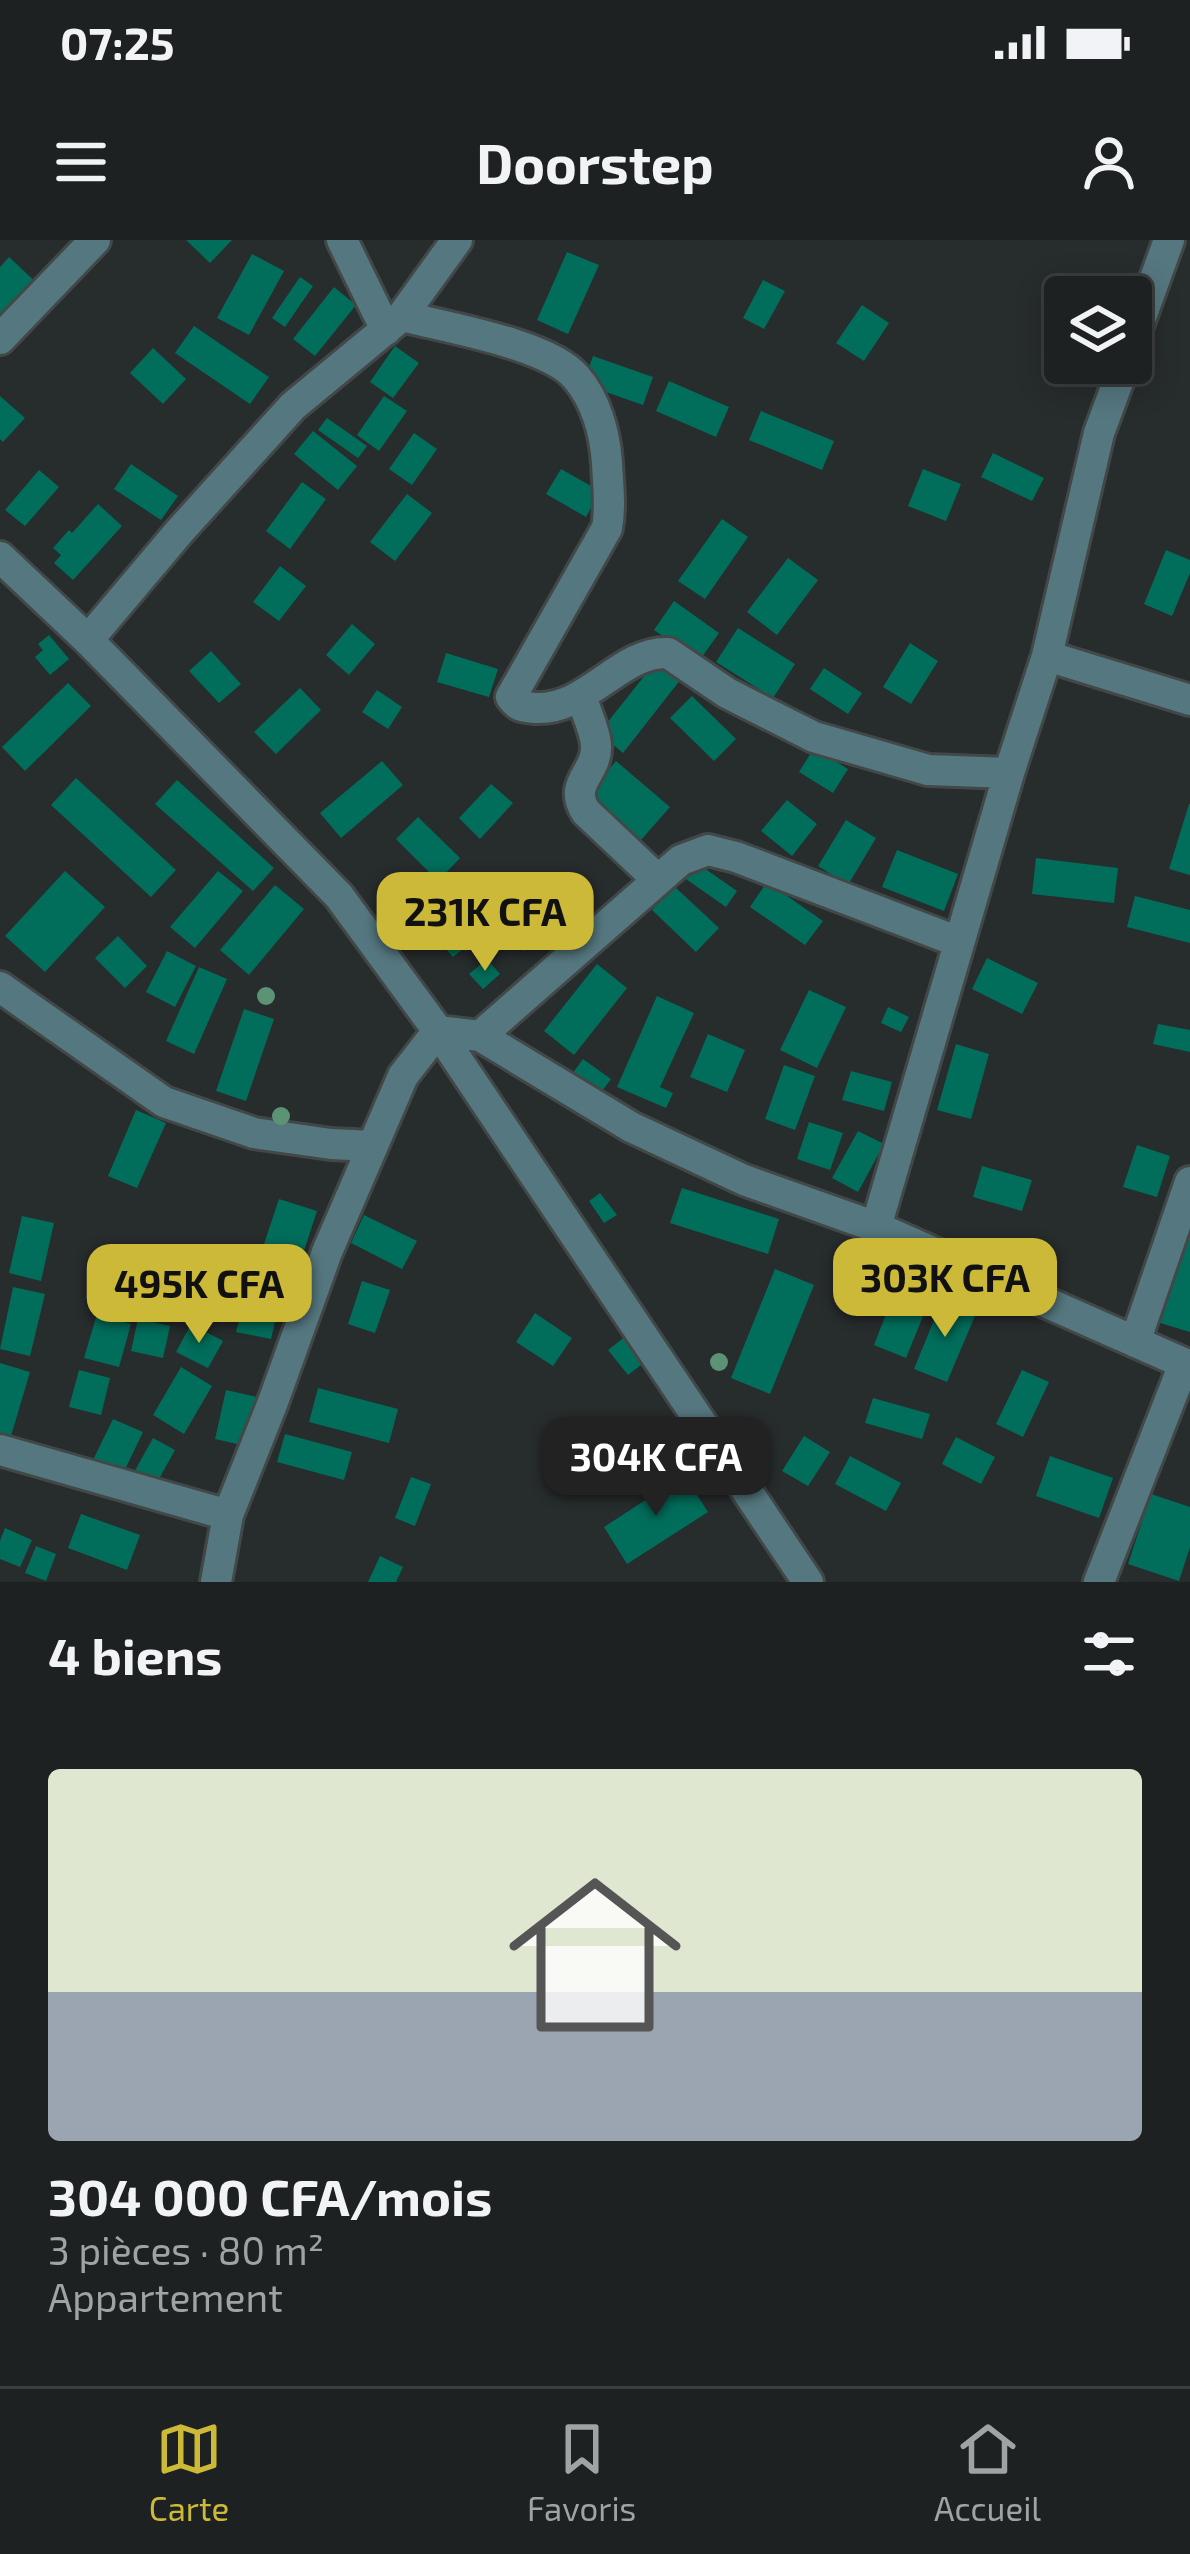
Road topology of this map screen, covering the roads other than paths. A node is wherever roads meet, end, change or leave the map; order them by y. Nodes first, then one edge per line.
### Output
1 (94, 240) edge
2 (342, 240) edge
3 (457, 240) edge
4 (1169, 240) edge
5 (1152, 287) edge
6 (394, 323) junction
7 (0, 339) edge
8 (1117, 384) edge
9 (0, 557) edge
10 (88, 640) junction
11 (1047, 656) junction
12 (581, 695) junction
13 (1190, 700) edge
14 (1009, 772) junction
15 (658, 879) junction
16 (959, 942) junction
17 (0, 987) edge
18 (438, 1031) junction
19 (480, 1036) junction
20 (372, 1146) junction
21 (1190, 1182) edge
22 (876, 1227) junction
23 (1135, 1342) junction
24 (1187, 1365) edge
25 (0, 1450) edge
26 (228, 1515) junction
27 (1110, 1578) edge
28 (215, 1582) edge
29 (808, 1582) edge

1 - 7 street
2 - 6 street
3 - 6 street
4 - 5 street
6 - 10 street
6 - 12 street
8 - 11 street
9 - 10 street
10 - 18 street
11 - 13 street
11 - 14 street
12 - 14 street
12 - 15 street
14 - 16 street
15 - 16 street
15 - 19 street
16 - 22 street
17 - 20 street
18 - 19 street
18 - 20 street
18 - 29 street
19 - 22 street
20 - 26 street
21 - 23 street
22 - 23 street
23 - 24 street
24 - 27 street
25 - 26 street
26 - 28 street

